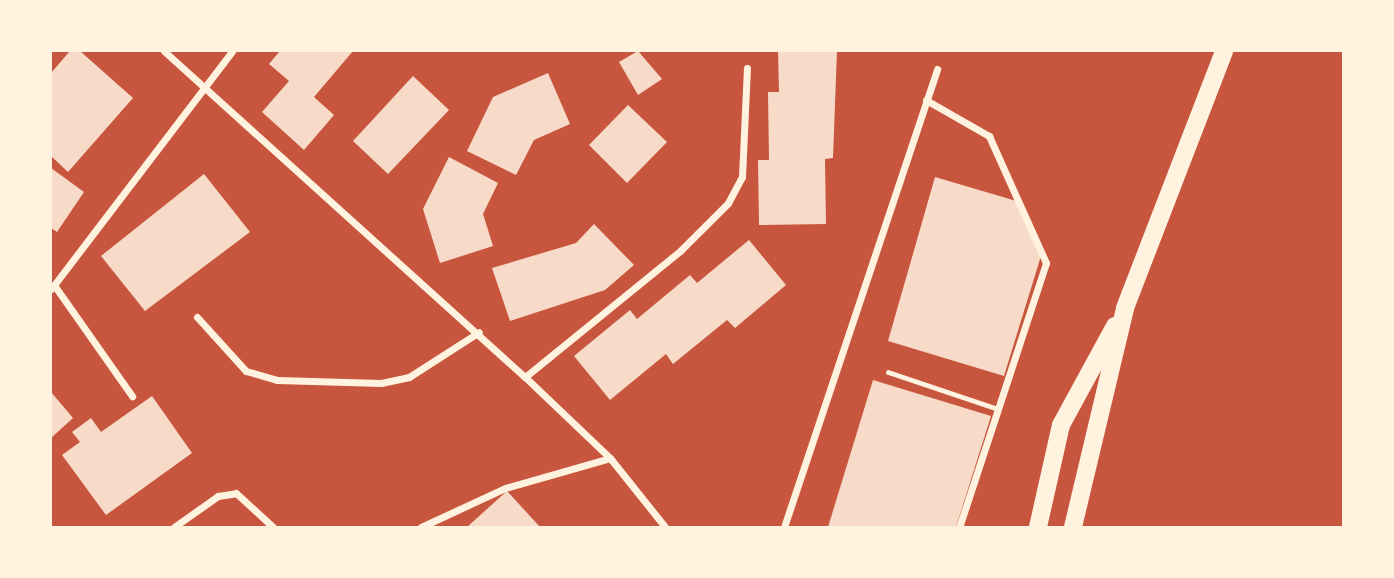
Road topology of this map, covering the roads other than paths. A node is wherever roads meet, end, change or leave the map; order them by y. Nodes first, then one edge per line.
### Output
1 (164, 51) edge
2 (232, 51) edge
3 (1224, 51) edge
4 (747, 68) dead end
5 (937, 69) dead end
6 (206, 83) junction
7 (926, 100) junction
8 (53, 287) edge
9 (1125, 308) junction
10 (197, 317) dead end
11 (479, 332) junction
12 (888, 372) dead end
13 (526, 377) junction
14 (132, 396) dead end
15 (998, 409) junction
16 (610, 458) junction
17 (174, 527) edge
18 (273, 527) edge
19 (421, 527) edge
20 (665, 527) edge
21 (784, 527) edge
22 (959, 527) edge
23 (1038, 527) edge
24 (1073, 527) edge

1 - 6 street
2 - 6 street
3 - 9 main road
4 - 13 street
5 - 7 street
6 - 8 street
6 - 11 street
7 - 15 street
7 - 21 street
8 - 14 street
9 - 23 main road
9 - 24 main road
10 - 11 street
11 - 13 street
12 - 15 lane
13 - 16 street
15 - 22 street
16 - 19 street
16 - 20 street
17 - 18 street

